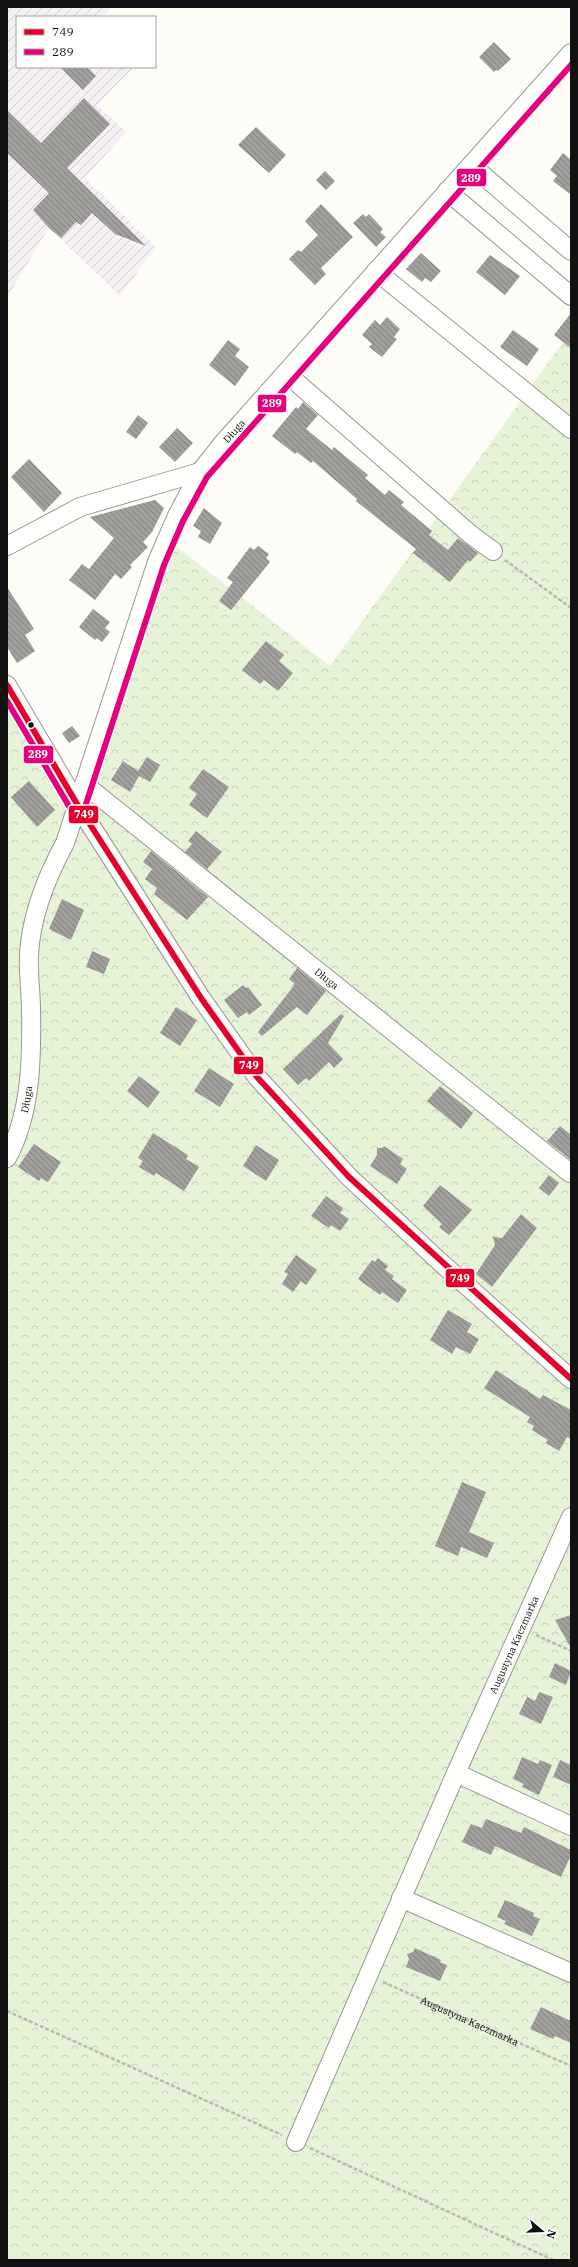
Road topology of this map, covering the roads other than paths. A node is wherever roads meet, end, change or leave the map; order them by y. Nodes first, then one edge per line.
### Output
1 (571, 53) edge
2 (470, 165) junction
3 (448, 192) junction
4 (571, 251) edge
5 (376, 271) junction
6 (571, 296) edge
7 (287, 374) junction
8 (571, 429) edge
9 (200, 472) junction
10 (7, 546) edge
11 (493, 551) road end
12 (7, 685) edge
13 (84, 784) junction
14 (77, 804) junction
15 (7, 1158) edge
16 (570, 1173) dead end
17 (571, 1378) edge
18 (571, 1517) edge
19 (456, 1773) junction
20 (571, 1826) edge
21 (401, 1898) junction
22 (571, 1973) edge
23 (296, 2142) road end

1 - 2 street, Długa
2 - 3 street, Długa
2 - 4 street
3 - 5 street, Długa
3 - 6 street
5 - 7 street, Długa
5 - 8 street
7 - 9 street, Długa
7 - 11 street
9 - 10 street
9 - 13 street, Długa
12 - 14 street
13 - 14 street, Długa
13 - 16 street, Długa
14 - 15 street, Długa
14 - 17 street
18 - 19 street, Augustyna Kaczmarka
19 - 20 street
19 - 21 street, Augustyna Kaczmarka
21 - 22 street
21 - 23 street, Augustyna Kaczmarka

